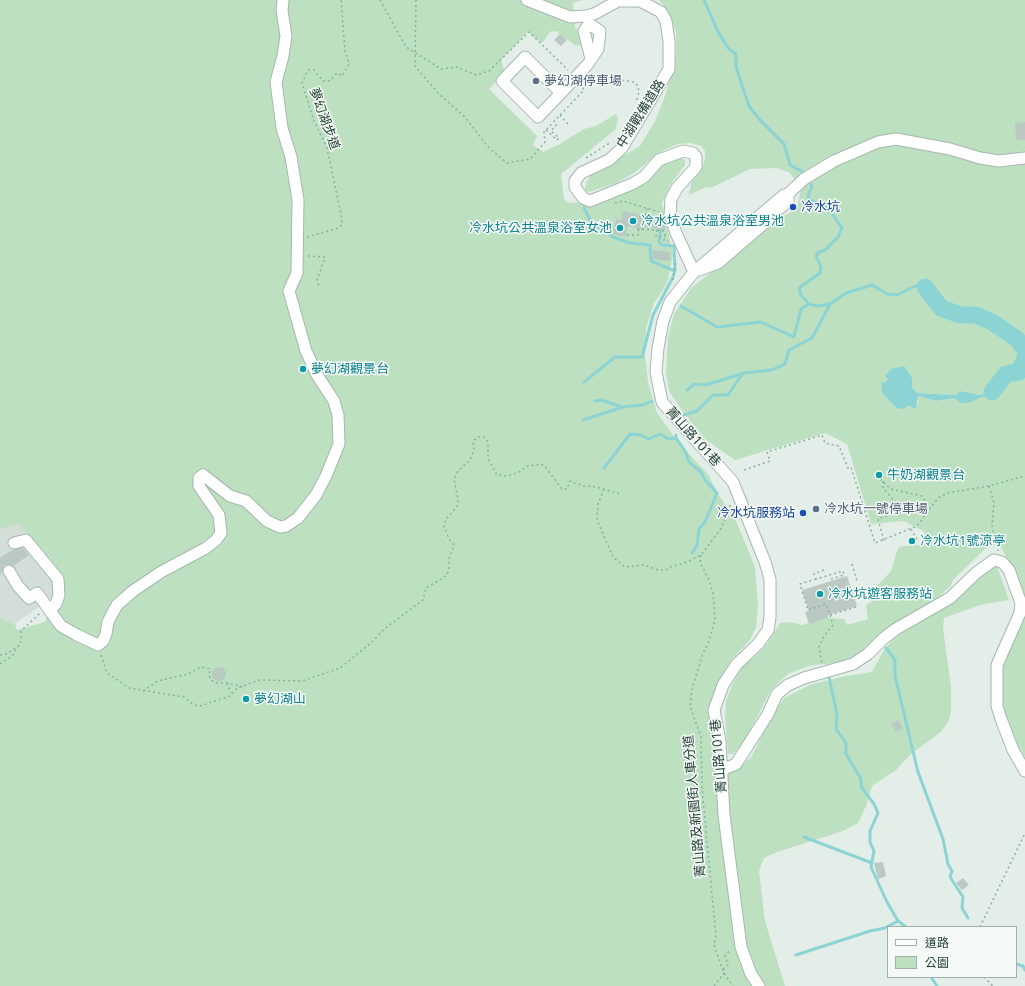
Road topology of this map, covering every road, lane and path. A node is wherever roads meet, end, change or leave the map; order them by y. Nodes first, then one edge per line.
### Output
1 (283, 0) edge
2 (341, 0) edge
3 (380, 0) edge
4 (416, 0) edge
5 (527, 0) edge
6 (587, 20) junction
7 (415, 54) junction
8 (572, 74) dead end
9 (562, 93) junction
10 (636, 106) dead end
11 (560, 115) junction
12 (558, 122) dead end
13 (568, 124) dead end
14 (546, 130) junction
15 (615, 139) dead end
16 (586, 158) dead end
17 (1025, 158) edge
18 (788, 194) junction
19 (611, 204) dead end
20 (647, 208) junction
21 (780, 208) junction
22 (663, 213) dead end
23 (767, 222) junction
24 (642, 230) junction
25 (657, 230) junction
26 (663, 231) dead end
27 (627, 235) dead end
28 (296, 236) junction
29 (663, 237) dead end
30 (298, 256) junction
31 (677, 256) dead end
32 (694, 272) junction
33 (673, 281) dead end
34 (319, 287) dead end
35 (744, 470) dead end
36 (1025, 476) edge
37 (880, 479) dead end
38 (883, 481) junction
39 (989, 486) junction
40 (604, 489) junction
41 (621, 494) dead end
42 (728, 497) dead end
43 (930, 509) junction
44 (911, 529) junction
45 (884, 541) junction
46 (918, 541) dead end
47 (14, 543) dead end
48 (701, 555) junction
49 (1002, 562) junction
50 (852, 564) dead end
51 (824, 570) dead end
52 (9, 571) dead end
53 (816, 579) junction
54 (831, 579) dead end
55 (857, 581) dead end
56 (856, 607) dead end
57 (49, 610) junction
58 (830, 615) junction
59 (833, 625) dead end
60 (98, 644) junction
61 (20, 645) junction
62 (0, 655) edge
63 (0, 664) edge
64 (227, 683) junction
65 (244, 687) junction
66 (143, 690) junction
67 (231, 693) junction
68 (722, 770) junction
69 (1025, 771) edge
70 (1025, 834) edge
71 (980, 926) edge
72 (734, 949) dead end
73 (724, 973) junction
74 (985, 978) edge
75 (714, 986) edge
76 (734, 986) edge
77 (759, 986) edge
78 (992, 986) edge

1 - 28 street
2 - 28 path, 夢幻湖步道
3 - 7 path
4 - 7 path
5 - 6 street, 中湖戰備道路
6 - 9 street
6 - 32 street, 中湖戰備道路
7 - 8 path
7 - 14 path
9 - 9 street
10 - 11 path
11 - 13 path
11 - 14 path
12 - 14 path
15 - 16 path
17 - 18 street
18 - 21 street
18 - 23 street
18 - 32 street
19 - 20 path
20 - 22 path
20 - 24 path
21 - 23 street
21 - 32 street
23 - 32 street
24 - 25 path
24 - 27 path
25 - 26 path
25 - 29 path
28 - 30 street
30 - 34 path
30 - 60 street
31 - 33 path
32 - 68 street, 菁山路101巷
35 - 45 path
36 - 39 path
37 - 38 path
38 - 43 path
38 - 45 path
39 - 43 path
39 - 49 path
40 - 41 path
40 - 48 path
40 - 65 path
42 - 48 path
43 - 44 path
44 - 45 path
44 - 46 path
47 - 57 street
48 - 73 path, 菁山路及新園街人車分道
49 - 68 street
49 - 69 street
50 - 55 path
51 - 53 path
52 - 57 street
53 - 54 path
53 - 58 path
56 - 58 path
57 - 60 street
57 - 61 path
58 - 59 path
60 - 66 path
61 - 62 path
61 - 63 path
64 - 65 path
64 - 66 path
64 - 67 path
65 - 67 path
66 - 67 path
68 - 77 street, 菁山路101巷
70 - 71 path
72 - 73 path
73 - 75 path
73 - 76 path, 菁山路及新園街人車分道
74 - 78 path

